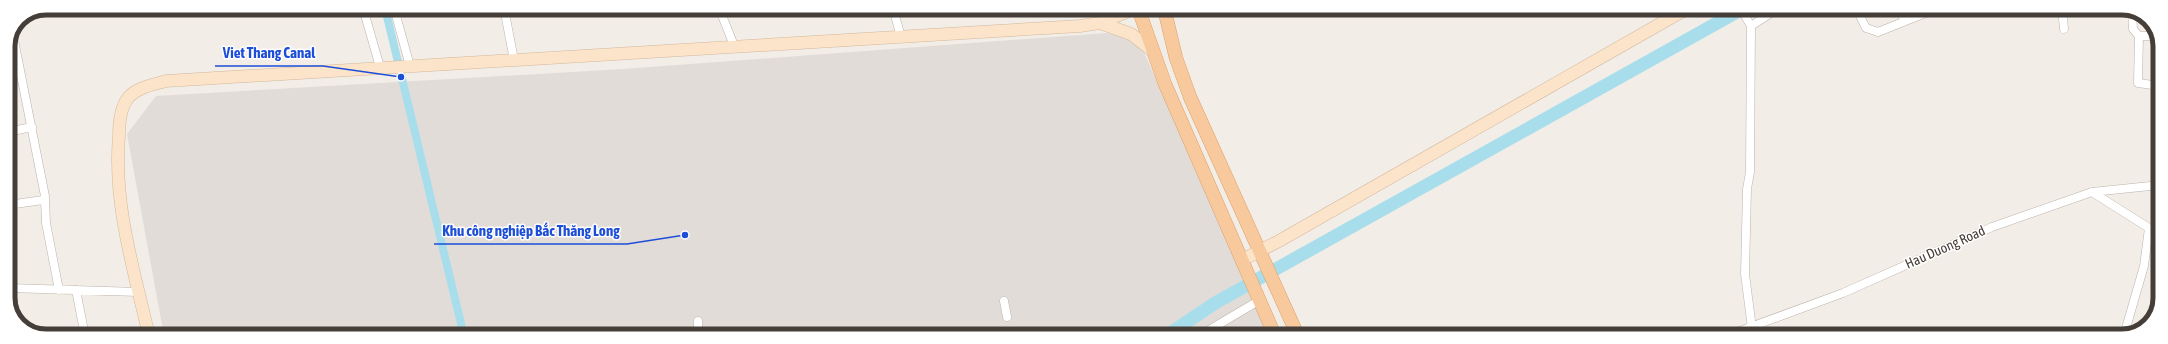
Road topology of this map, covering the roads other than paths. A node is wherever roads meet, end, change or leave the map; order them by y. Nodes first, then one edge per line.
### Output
1 (365, 15) edge
2 (396, 15) edge
3 (505, 15) edge
4 (722, 15) edge
5 (896, 15) edge
6 (1120, 15) edge
7 (1140, 15) edge
8 (1166, 15) edge
9 (1676, 15) edge
10 (1744, 15) edge
11 (1768, 15) edge
12 (1860, 15) edge
13 (1903, 15) edge
14 (1919, 15) edge
15 (2063, 15) edge
16 (2132, 17) edge
17 (1905, 20) junction
18 (1100, 23) junction
19 (1751, 26) junction
20 (2064, 29) dead end
21 (2139, 36) junction
22 (2152, 36) edge
23 (901, 37) junction
24 (15, 45) edge
25 (735, 48) junction
26 (1153, 51) junction
27 (514, 60) junction
28 (410, 66) junction
29 (381, 67) junction
30 (15, 70) edge
31 (20, 70) junction
32 (2153, 85) edge
33 (32, 127) junction
34 (15, 131) edge
35 (2153, 186) edge
36 (2092, 192) junction
37 (45, 199) junction
38 (15, 204) edge
39 (2149, 228) junction
40 (2153, 231) edge
41 (1260, 252) junction
42 (1242, 260) junction
43 (15, 288) edge
44 (59, 290) junction
45 (76, 290) junction
46 (139, 292) junction
47 (1259, 296) junction
48 (1004, 301) dead end
49 (1007, 317) dead end
50 (698, 321) dead end
51 (1752, 325) junction
52 (84, 329) edge
53 (147, 329) edge
54 (698, 329) edge
55 (1210, 329) edge
56 (1273, 329) edge
57 (1295, 329) edge
58 (1743, 329) edge
59 (1752, 329) edge
60 (2126, 329) edge

1 - 29 street
2 - 28 street
3 - 27 street
4 - 25 street
5 - 23 street
6 - 18 street
7 - 26 main road
8 - 41 main road
9 - 41 street
10 - 19 street
11 - 19 street
12 - 17 street
13 - 17 street
14 - 17 street
15 - 20 street
16 - 21 street
18 - 23 street
18 - 26 street
19 - 51 street
21 - 22 street
21 - 32 street
23 - 25 street
24 - 31 street
25 - 27 street
26 - 42 main road
27 - 28 street
28 - 29 street
29 - 46 street
30 - 31 street
31 - 33 street
33 - 34 street
33 - 37 street
35 - 36 street, Hau Duong Road
36 - 39 street
36 - 51 street, Hau Duong Road
37 - 38 street
37 - 44 street
39 - 40 street
39 - 60 street
41 - 42 street
41 - 57 main road
42 - 47 main road
43 - 44 street
44 - 45 street
45 - 46 street
45 - 52 street
46 - 53 street
47 - 55 street
47 - 56 main road
48 - 49 street
50 - 54 street
51 - 58 street, Hau Duong Road
51 - 59 street

